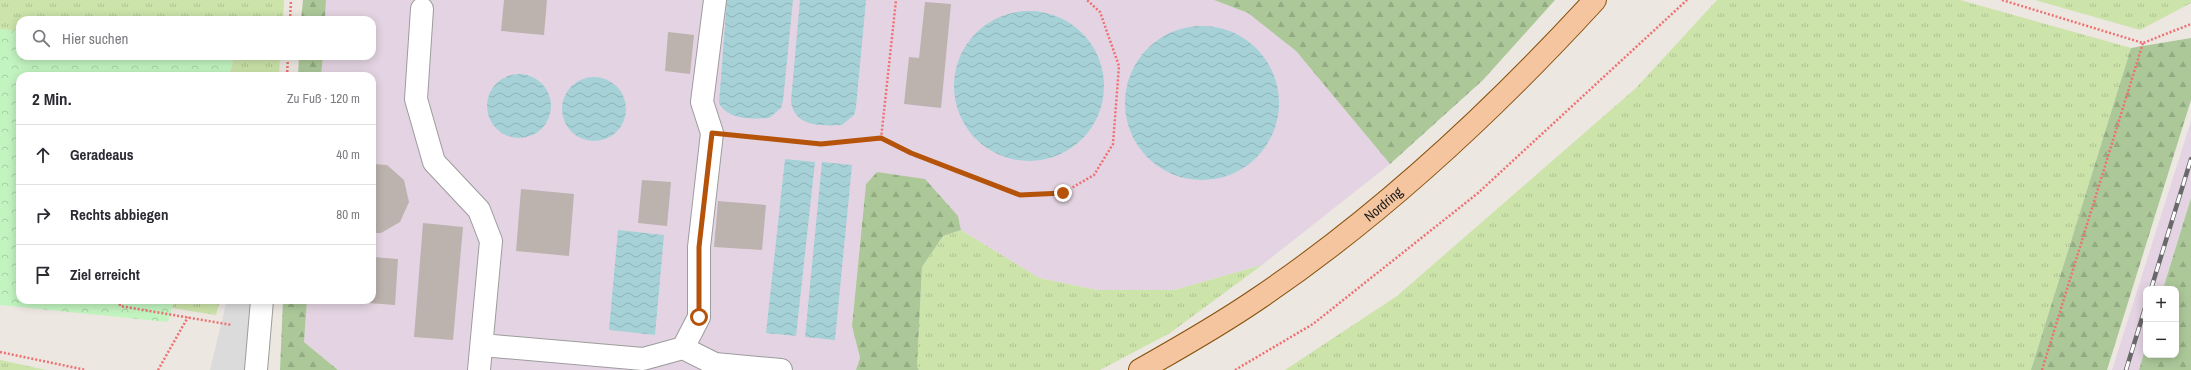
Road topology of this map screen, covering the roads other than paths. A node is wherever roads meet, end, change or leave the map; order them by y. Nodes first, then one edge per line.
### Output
1 (715, 0) edge
2 (1595, 0) edge
3 (422, 9) dead end
4 (261, 304) edge
5 (482, 345) junction
6 (683, 348) junction
7 (256, 370) edge
8 (479, 370) edge
9 (781, 370) edge
10 (1140, 370) edge

1 - 6 lane
2 - 10 main road, Nordring
3 - 5 lane
4 - 7 lane
5 - 6 lane
5 - 8 lane
6 - 9 lane

